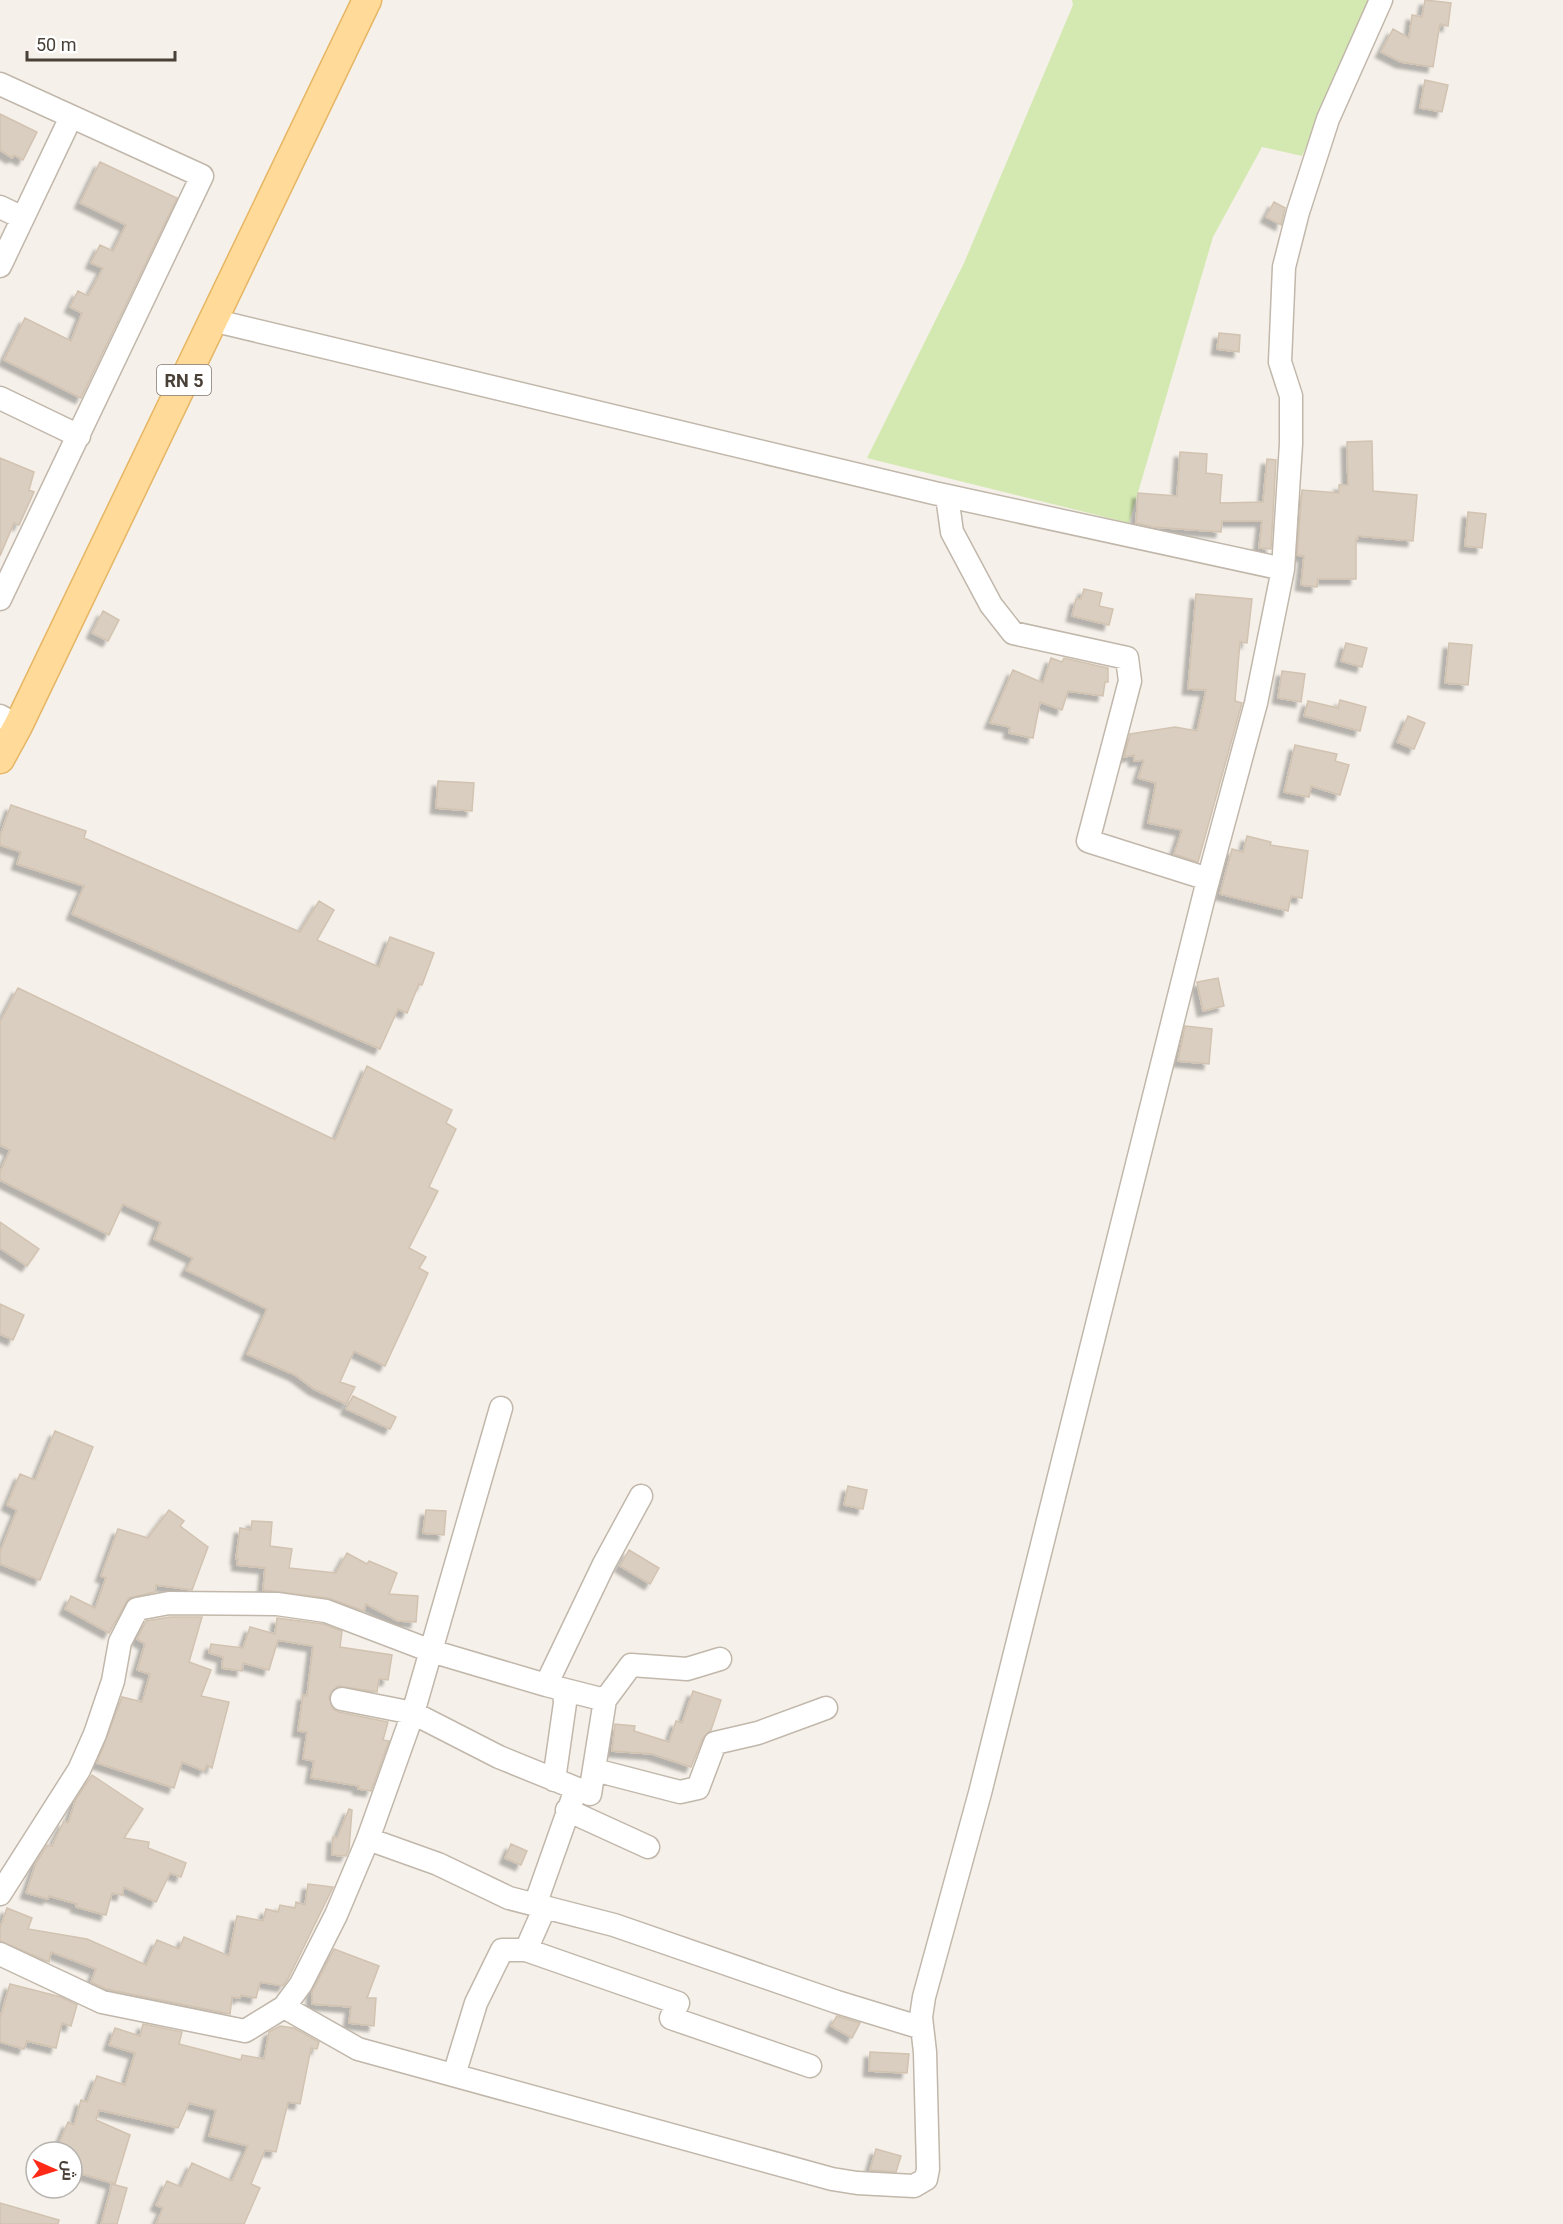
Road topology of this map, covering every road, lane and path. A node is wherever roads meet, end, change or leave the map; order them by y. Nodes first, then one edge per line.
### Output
1 (367, 0) edge
2 (1381, 0) edge
3 (0, 84) edge
4 (71, 117) junction
5 (0, 207) edge
6 (23, 218) junction
7 (0, 266) edge
8 (212, 320) junction
9 (0, 398) edge
10 (79, 436) junction
11 (947, 496) junction
12 (1282, 569) junction
13 (0, 599) edge
14 (9, 721) edge
15 (0, 758) edge
16 (1208, 879) junction
17 (501, 1408) dead end
18 (641, 1496) dead end
19 (431, 1651) junction
20 (720, 1659) dead end
21 (555, 1688) junction
22 (342, 1699) dead end
23 (605, 1700) junction
24 (826, 1708) dead end
25 (413, 1713) junction
26 (595, 1770) junction
27 (554, 1780) junction
28 (576, 1789) junction
29 (567, 1810) junction
30 (368, 1839) junction
31 (648, 1847) dead end
32 (0, 1894) edge
33 (540, 1906) junction
34 (526, 1950) junction
35 (0, 1954) edge
36 (284, 2007) junction
37 (922, 2028) junction
38 (810, 2066) dead end
39 (454, 2075) junction

1 - 8 main road, RN 5
2 - 12 street
3 - 4 street
4 - 6 street
4 - 10 street
5 - 6 street
6 - 7 street
8 - 11 street
8 - 14 main road, RN 5
9 - 10 street
10 - 13 street
11 - 12 street
11 - 16 street
12 - 16 street
14 - 15 main road, RN 5
16 - 37 street
17 - 19 street
18 - 21 street
19 - 21 street
19 - 25 street
19 - 32 street
20 - 23 street
21 - 23 street
21 - 27 street
22 - 25 street
23 - 26 street
24 - 26 street
25 - 27 street
25 - 30 street
26 - 28 street
27 - 28 street
28 - 29 street
29 - 31 street
29 - 33 street
30 - 33 street
30 - 36 street
33 - 34 street
33 - 37 street
34 - 38 street
34 - 39 street
35 - 36 street
36 - 39 street
37 - 39 street

